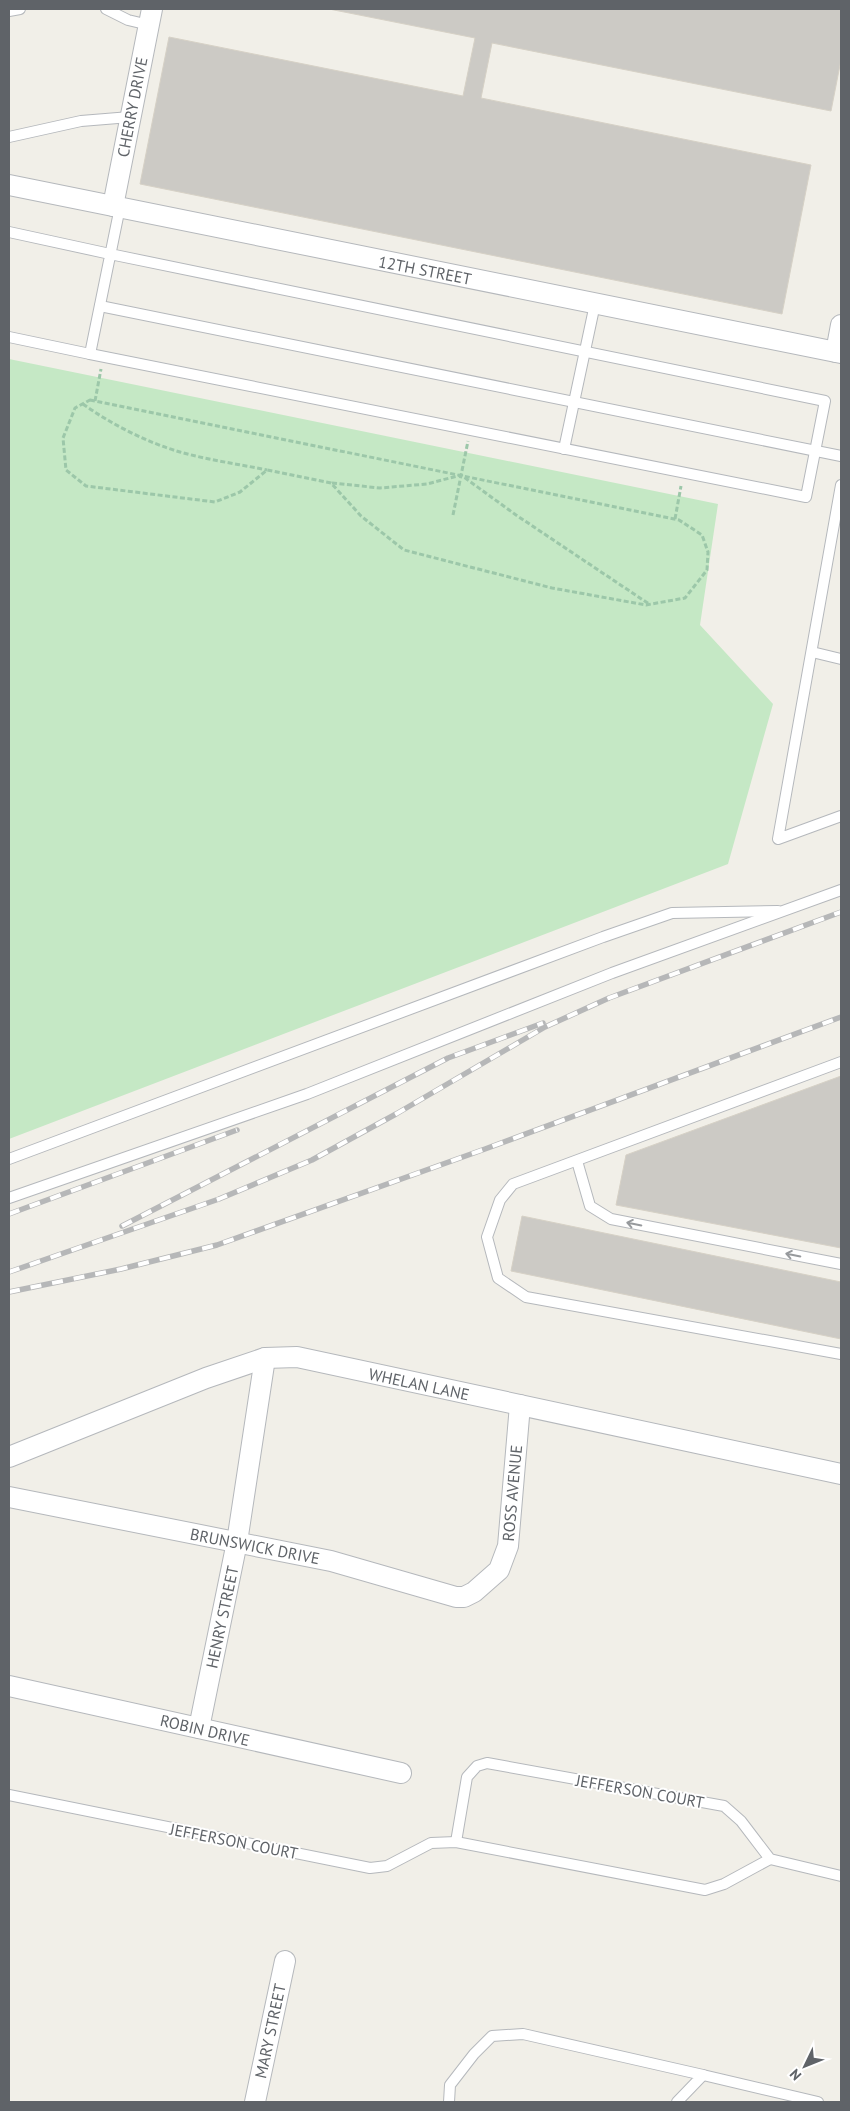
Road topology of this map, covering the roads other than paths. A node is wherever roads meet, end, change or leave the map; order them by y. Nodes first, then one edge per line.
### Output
1 (20, 9) edge
2 (106, 9) edge
3 (9, 11) edge
4 (151, 17) edge
5 (130, 117) junction
6 (9, 137) edge
7 (9, 185) edge
8 (116, 206) junction
9 (9, 232) edge
10 (110, 254) junction
11 (595, 304) junction
12 (100, 306) junction
13 (841, 324) edge
14 (9, 337) edge
15 (584, 352) junction
16 (838, 352) edge
17 (90, 354) junction
18 (574, 402) junction
19 (564, 449) junction
20 (816, 450) junction
21 (841, 456) edge
22 (841, 485) edge
23 (812, 652) junction
24 (841, 659) edge
25 (841, 816) edge
26 (841, 890) edge
27 (789, 910) junction
28 (841, 1062) edge
29 (9, 1159) edge
30 (577, 1160) junction
31 (9, 1198) edge
32 (841, 1264) edge
33 (841, 1354) edge
34 (265, 1358) junction
35 (520, 1405) junction
36 (9, 1457) edge
37 (841, 1474) edge
38 (9, 1497) edge
39 (237, 1542) junction
40 (493, 1576) joint
41 (9, 1686) edge
42 (199, 1728) junction
43 (400, 1773) dead end
44 (9, 1796) edge
45 (456, 1842) junction
46 (770, 1859) junction
47 (841, 1876) edge
48 (285, 1960) dead end
49 (703, 2075) junction
50 (255, 2102) edge
51 (449, 2102) edge
52 (676, 2102) edge
53 (818, 2102) edge

1 - 3 lane
2 - 4 lane
4 - 5 street, CHERRY DRIVE
5 - 6 lane
5 - 8 street, CHERRY DRIVE
7 - 8 street, 12TH STREET
8 - 10 lane
8 - 11 street, 12TH STREET
9 - 10 lane
10 - 12 lane
10 - 15 lane
11 - 15 lane
11 - 16 street, 12TH STREET
12 - 17 lane
12 - 18 lane
13 - 16 street
14 - 17 lane
15 - 18 lane
15 - 20 lane
17 - 19 lane
18 - 19 lane
18 - 20 lane
19 - 20 lane
20 - 21 lane
22 - 23 lane
23 - 24 lane
23 - 25 lane
26 - 27 lane
27 - 29 lane
27 - 31 lane
28 - 30 lane
32 -> 30 lane
30 - 33 lane
34 - 35 street, WHELAN LANE
34 - 36 street, WHELAN LANE
34 - 39 street, HENRY STREET
35 - 37 street, WHELAN LANE
35 - 40 street, ROSS AVENUE
38 - 39 street, BRUNSWICK DRIVE
39 - 40 street, BRUNSWICK DRIVE
39 - 42 street, HENRY STREET
41 - 42 street, ROBIN DRIVE
42 - 43 street, ROBIN DRIVE
44 - 45 lane, JEFFERSON COURT
45 - 46 lane, JEFFERSON COURT
45 - 46 lane, JEFFERSON COURT
46 - 47 lane
48 - 50 street, MARY STREET
49 - 51 lane
49 - 52 lane
49 - 53 lane

